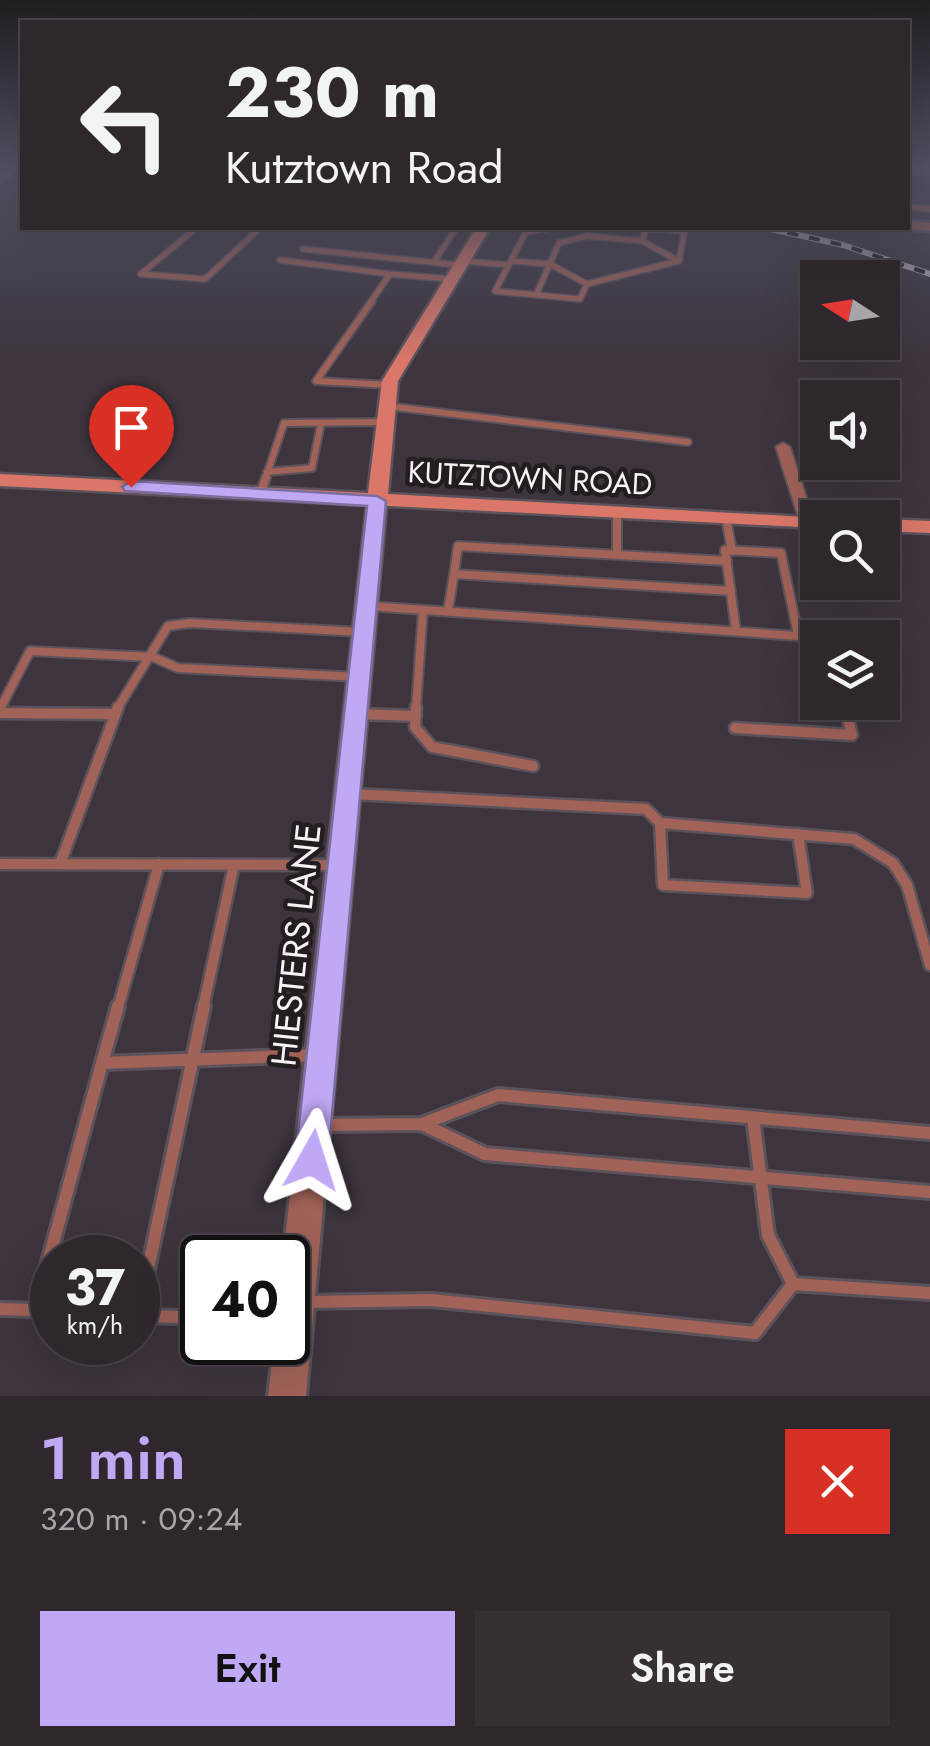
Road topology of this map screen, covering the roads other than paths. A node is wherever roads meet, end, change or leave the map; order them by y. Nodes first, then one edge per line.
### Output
1 (192, 231) edge
2 (257, 231) edge
3 (454, 231) edge
4 (481, 231) edge
5 (531, 231) edge
6 (556, 231) edge
7 (644, 231) edge
8 (685, 231) edge
9 (572, 240) junction
10 (642, 241) junction
11 (519, 247) junction
12 (303, 249) dead end
13 (555, 253) junction
14 (280, 260) dead end
15 (678, 260) junction
16 (434, 262) junction
17 (510, 263) junction
18 (457, 269) junction
19 (390, 274) junction
20 (586, 284) junction
21 (536, 295) junction
22 (390, 386) junction
23 (386, 414) junction
24 (321, 423) junction
25 (309, 435) dead end
26 (319, 435) junction
27 (278, 436) junction
28 (290, 436) dead end
29 (688, 442) dead end
30 (275, 445) junction
31 (287, 445) dead end
32 (307, 445) dead end
33 (316, 445) junction
34 (783, 447) dead end
35 (304, 455) dead end
36 (315, 455) junction
37 (272, 456) junction
38 (286, 456) dead end
39 (283, 466) dead end
40 (268, 469) junction
41 (0, 480) edge
42 (260, 495) junction
43 (803, 500) edge
44 (377, 501) junction
45 (617, 512) junction
46 (726, 518) junction
47 (800, 521) edge
48 (900, 526) edge
49 (930, 527) edge
50 (732, 550) junction
51 (617, 555) junction
52 (726, 561) junction
53 (454, 574) junction
54 (730, 592) junction
55 (423, 610) junction
56 (448, 611) junction
57 (366, 619) junction
58 (736, 631) junction
59 (798, 635) joint
60 (153, 657) junction
61 (362, 677) junction
62 (0, 711) edge
63 (114, 714) junction
64 (358, 714) junction
65 (416, 716) junction
66 (848, 720) edge
67 (734, 728) dead end
68 (533, 766) dead end
69 (350, 794) junction
70 (660, 823) junction
71 (798, 834) junction
72 (0, 864) edge
73 (60, 864) junction
74 (159, 864) junction
75 (234, 864) junction
76 (342, 865) junction
77 (930, 965) edge
78 (323, 1055) junction
79 (192, 1060) junction
80 (102, 1063) junction
81 (753, 1118) junction
82 (422, 1124) junction
83 (315, 1125) junction
84 (930, 1133) edge
85 (761, 1177) junction
86 (930, 1192) edge
87 (55, 1235) edge
88 (155, 1235) edge
89 (304, 1235) edge
90 (793, 1284) junction
91 (930, 1293) edge
92 (310, 1302) edge
93 (0, 1308) edge
94 (30, 1310) edge
95 (290, 1365) edge
96 (287, 1396) edge

1 - 2 lane
3 - 16 lane
4 - 18 main road
5 - 11 lane
6 - 9 lane
7 - 10 lane
8 - 15 lane
9 - 10 lane
9 - 13 lane
10 - 15 lane
11 - 11 lane
11 - 17 lane
12 - 16 lane
13 - 13 lane
13 - 17 lane
13 - 20 lane
13 - 21 lane
14 - 19 lane
15 - 20 lane
16 - 18 lane
17 - 18 lane
17 - 21 lane
18 - 19 lane
18 - 22 main road
19 - 22 lane
20 - 21 lane
22 - 23 main road
23 - 24 lane
23 - 29 lane
23 - 44 main road
24 - 26 lane
24 - 27 lane
25 - 26 lane
26 - 33 lane
27 - 28 lane
27 - 30 lane
30 - 31 lane
30 - 37 lane
32 - 33 lane
33 - 36 lane
34 - 43 street
35 - 36 lane
36 - 40 lane
37 - 38 lane
37 - 40 lane
39 - 40 lane
40 - 42 lane
41 - 42 main road, KUTZTOWN ROAD
42 - 44 main road, KUTZTOWN ROAD
44 - 45 main road, KUTZTOWN ROAD
44 - 57 street, HIESTERS LANE
45 - 46 main road, KUTZTOWN ROAD
45 - 51 lane
46 - 47 main road, KUTZTOWN ROAD
46 - 50 lane
48 - 49 main road
50 - 52 lane
50 - 59 lane
51 - 52 lane
51 - 53 lane
52 - 54 lane
53 - 54 lane
53 - 56 lane
54 - 58 lane
55 - 56 lane
55 - 57 lane
55 - 65 lane
56 - 58 lane
57 - 60 lane
57 - 61 street, HIESTERS LANE
58 - 59 lane
60 - 61 lane
60 - 62 lane
60 - 63 lane
61 - 64 street, HIESTERS LANE
62 - 63 lane
63 - 73 lane
64 - 65 lane
64 - 69 street, HIESTERS LANE
65 - 68 lane
66 - 67 lane
69 - 70 lane
69 - 76 street, HIESTERS LANE
70 - 71 lane
70 - 71 lane
71 - 77 lane
72 - 73 lane
73 - 74 lane
74 - 75 lane
74 - 80 lane
75 - 76 lane
75 - 79 lane
76 - 78 street, HIESTERS LANE
78 - 79 lane
78 - 83 street, HIESTERS LANE
79 - 80 lane
79 - 88 lane
80 - 87 lane
81 - 82 lane
81 - 84 lane
81 - 85 lane
82 - 83 lane
82 - 85 lane
83 - 89 street, HIESTERS LANE
85 - 86 lane
85 - 90 lane
90 - 91 lane
90 - 92 lane
93 - 94 lane
95 - 96 street, HIESTERS LANE

